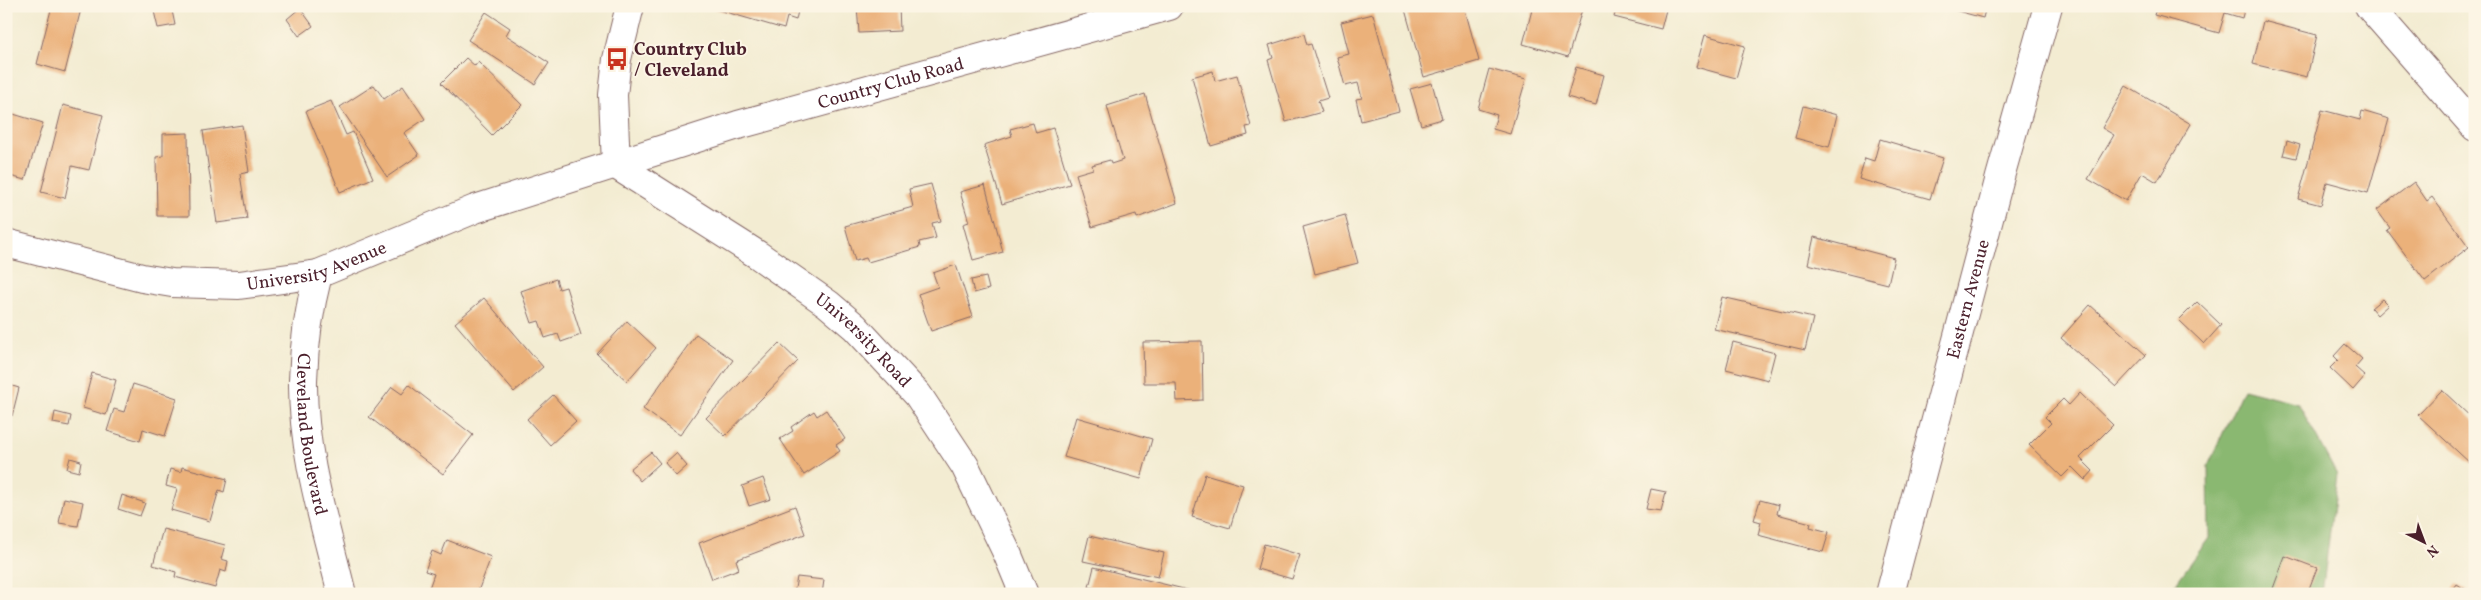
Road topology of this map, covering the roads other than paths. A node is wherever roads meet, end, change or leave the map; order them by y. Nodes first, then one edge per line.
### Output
1 (630, 6) edge
2 (1169, 6) edge
3 (2048, 6) edge
4 (2369, 6) edge
5 (2475, 127) edge
6 (616, 165) junction
7 (6, 243) edge
8 (318, 274) junction
9 (342, 594) edge
10 (1024, 594) edge
11 (1890, 594) edge

1 - 6 street
2 - 6 street, Country Club Road
3 - 11 street, Eastern Avenue
4 - 5 street
6 - 8 street, University Avenue
6 - 10 street, University Road
7 - 8 street, University Avenue
8 - 9 street, Cleveland Boulevard

